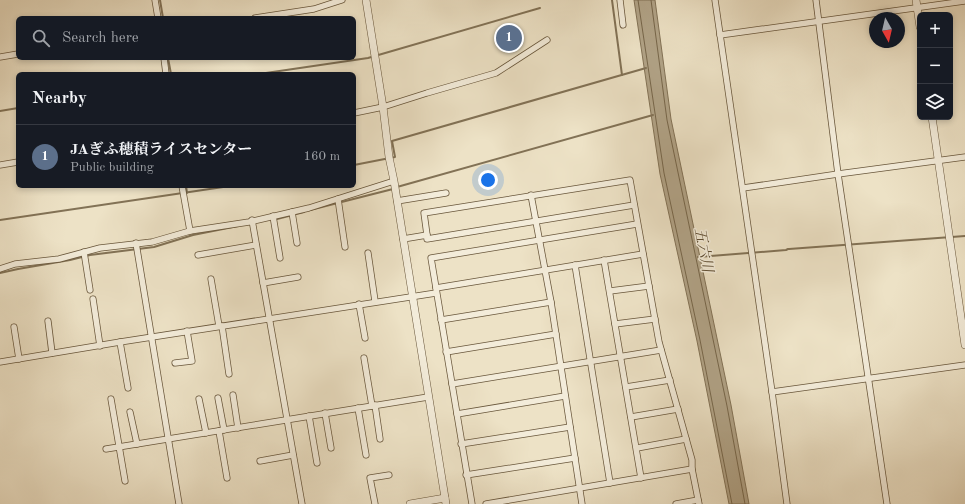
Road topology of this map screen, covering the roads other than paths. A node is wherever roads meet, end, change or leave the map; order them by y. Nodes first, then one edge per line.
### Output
1 (156, 0) edge
2 (342, 0) edge
3 (366, 0) edge
4 (620, 0) edge
5 (715, 0) edge
6 (816, 0) edge
7 (916, 0) edge
8 (965, 1) edge
9 (918, 8) junction
10 (918, 12) edge
11 (158, 16) edge
12 (269, 16) edge
13 (820, 22) junction
14 (622, 25) dead end
15 (720, 35) junction
16 (547, 40) dead end
17 (16, 54) edge
18 (0, 57) edge
19 (164, 60) edge
20 (166, 72) edge
21 (383, 108) junction
22 (356, 113) edge
23 (932, 120) edge
24 (965, 157) edge
25 (938, 161) junction
26 (16, 162) edge
27 (0, 165) edge
28 (838, 174) junction
29 (394, 181) junction
30 (182, 188) edge
31 (743, 188) junction
32 (446, 193) dead end
33 (531, 195) junction
34 (338, 199) junction
35 (397, 201) junction
36 (634, 205) junction
37 (292, 212) junction
38 (273, 216) junction
39 (252, 220) junction
40 (536, 221) junction
41 (637, 224) junction
42 (190, 231) junction
43 (427, 235) junction
44 (403, 239) junction
45 (539, 240) junction
46 (136, 243) junction
47 (297, 243) dead end
48 (256, 245) junction
49 (346, 247) dead end
50 (84, 252) junction
51 (368, 253) dead end
52 (198, 254) dead end
53 (643, 254) junction
54 (280, 258) dead end
55 (604, 260) junction
56 (575, 265) junction
57 (0, 269) edge
58 (544, 270) junction
59 (298, 277) dead end
60 (211, 279) dead end
61 (263, 283) junction
62 (649, 286) junction
63 (90, 290) dead end
64 (436, 290) junction
65 (610, 292) junction
66 (412, 296) junction
67 (93, 300) dead end
68 (375, 301) junction
69 (550, 302) junction
70 (359, 304) junction
71 (269, 318) junction
72 (655, 319) junction
73 (441, 320) junction
74 (48, 322) dead end
75 (615, 324) junction
76 (220, 326) junction
77 (14, 327) dead end
78 (187, 331) junction
79 (556, 334) junction
80 (151, 337) junction
81 (365, 338) dead end
82 (120, 342) junction
83 (965, 345) edge
84 (100, 346) junction
85 (661, 350) junction
86 (446, 352) junction
87 (52, 353) junction
88 (621, 357) junction
89 (364, 358) dead end
90 (19, 359) junction
91 (0, 362) edge
92 (591, 362) junction
93 (175, 363) dead end
94 (965, 365) edge
95 (561, 366) junction
96 (229, 374) dead end
97 (869, 378) junction
98 (670, 380) junction
99 (452, 384) junction
100 (626, 386) junction
101 (128, 388) dead end
102 (772, 392) junction
103 (233, 395) dead end
104 (565, 396) junction
105 (428, 397) junction
106 (218, 398) dead end
107 (112, 399) dead end
108 (199, 399) dead end
109 (373, 406) junction
110 (358, 408) junction
111 (678, 409) junction
112 (130, 412) dead end
113 (325, 413) junction
114 (457, 414) junction
115 (308, 416) junction
116 (632, 417) junction
117 (287, 420) junction
118 (570, 427) junction
119 (238, 428) junction
120 (221, 431) junction
121 (206, 433) junction
122 (380, 439) dead end
123 (686, 439) junction
124 (169, 440) junction
125 (137, 444) junction
126 (461, 444) junction
127 (120, 447) junction
128 (331, 448) dead end
129 (637, 448) junction
130 (106, 449) dead end
131 (293, 455) junction
132 (366, 455) dead end
133 (575, 458) junction
134 (260, 461) dead end
135 (317, 464) dead end
136 (692, 469) junction
137 (389, 475) dead end
138 (466, 475) junction
139 (227, 478) dead end
140 (642, 478) junction
141 (125, 481) dead end
142 (610, 483) junction
143 (580, 488) junction
144 (446, 501) edge
145 (699, 502) edge
146 (179, 504) edge
147 (302, 504) edge
148 (375, 504) edge
149 (410, 504) edge
150 (472, 504) edge
151 (486, 504) edge
152 (582, 504) edge
153 (676, 504) edge
154 (786, 504) edge
155 (887, 504) edge

1 - 11 street
2 - 12 street
3 - 21 street
4 - 14 street
5 - 15 street
6 - 13 street
7 - 9 street
8 - 9 street
9 - 10 street
9 - 13 street
13 - 15 street
13 - 28 street
15 - 31 street
16 - 21 street
17 - 18 street
19 - 20 street
21 - 22 street
21 - 29 street
23 - 25 street
24 - 25 street
25 - 28 street
25 - 83 street
26 - 27 street
28 - 31 street
28 - 97 street
29 - 34 street
29 - 35 street
30 - 42 street
31 - 102 street
32 - 35 street
33 - 36 street
33 - 40 street
33 - 43 street
34 - 37 street
34 - 49 street
35 - 44 street
36 - 40 street
36 - 41 street
37 - 38 street
37 - 47 street
38 - 39 street
38 - 54 street
39 - 42 street
39 - 48 street
40 - 43 street
40 - 45 street
41 - 45 street
41 - 53 street
42 - 46 street
43 - 44 street
44 - 66 street
45 - 58 street
45 - 64 street
46 - 50 street
46 - 80 street
48 - 52 street
48 - 61 street
50 - 57 street
50 - 63 street
51 - 68 street
53 - 55 street
53 - 62 street
55 - 56 street
55 - 65 street
56 - 58 street
56 - 92 street
58 - 64 street
58 - 69 street
59 - 61 street
60 - 76 street
61 - 71 street
62 - 65 street
62 - 72 street
64 - 66 street
64 - 73 street
65 - 75 street
66 - 68 street
66 - 105 street
67 - 84 street
68 - 70 street
69 - 73 street
69 - 79 street
70 - 71 street
70 - 81 street
71 - 76 street
71 - 117 street
72 - 75 street
72 - 85 street
73 - 86 street
74 - 87 street
75 - 88 street
76 - 78 street
76 - 96 street
77 - 90 street
78 - 80 street
78 - 93 street
79 - 86 street
79 - 95 street
80 - 82 street
80 - 124 street
82 - 84 street
82 - 101 street
84 - 87 street
85 - 88 street
85 - 98 street
86 - 99 street
87 - 90 street
88 - 92 street
88 - 100 street
89 - 109 street
90 - 91 street
92 - 95 street
92 - 142 street
94 - 97 street
95 - 99 street
95 - 104 street
97 - 102 street
97 - 155 street
98 - 100 street
98 - 111 street
99 - 114 street
100 - 116 street
102 - 154 street
103 - 119 street
104 - 114 street
104 - 118 street
105 - 109 street
105 - 144 street
106 - 120 street
107 - 127 street
108 - 121 street
109 - 110 street
109 - 122 street
110 - 113 street
110 - 132 street
111 - 116 street
111 - 123 street
112 - 125 street
113 - 115 street
113 - 128 street
114 - 126 street
115 - 117 street
115 - 135 street
116 - 129 street
117 - 119 street
117 - 131 street
118 - 126 street
118 - 133 street
119 - 120 street
120 - 121 street
120 - 139 street
121 - 124 street
123 - 129 street
123 - 136 street
124 - 125 street
124 - 146 street
125 - 127 street
126 - 138 street
127 - 130 street
127 - 141 street
129 - 140 street
131 - 134 street
131 - 147 street
133 - 138 street
133 - 143 street
136 - 140 street
136 - 145 street
137 - 148 street
138 - 150 street
140 - 142 street
142 - 143 street
143 - 151 street
143 - 152 street
144 - 149 street
145 - 153 street

